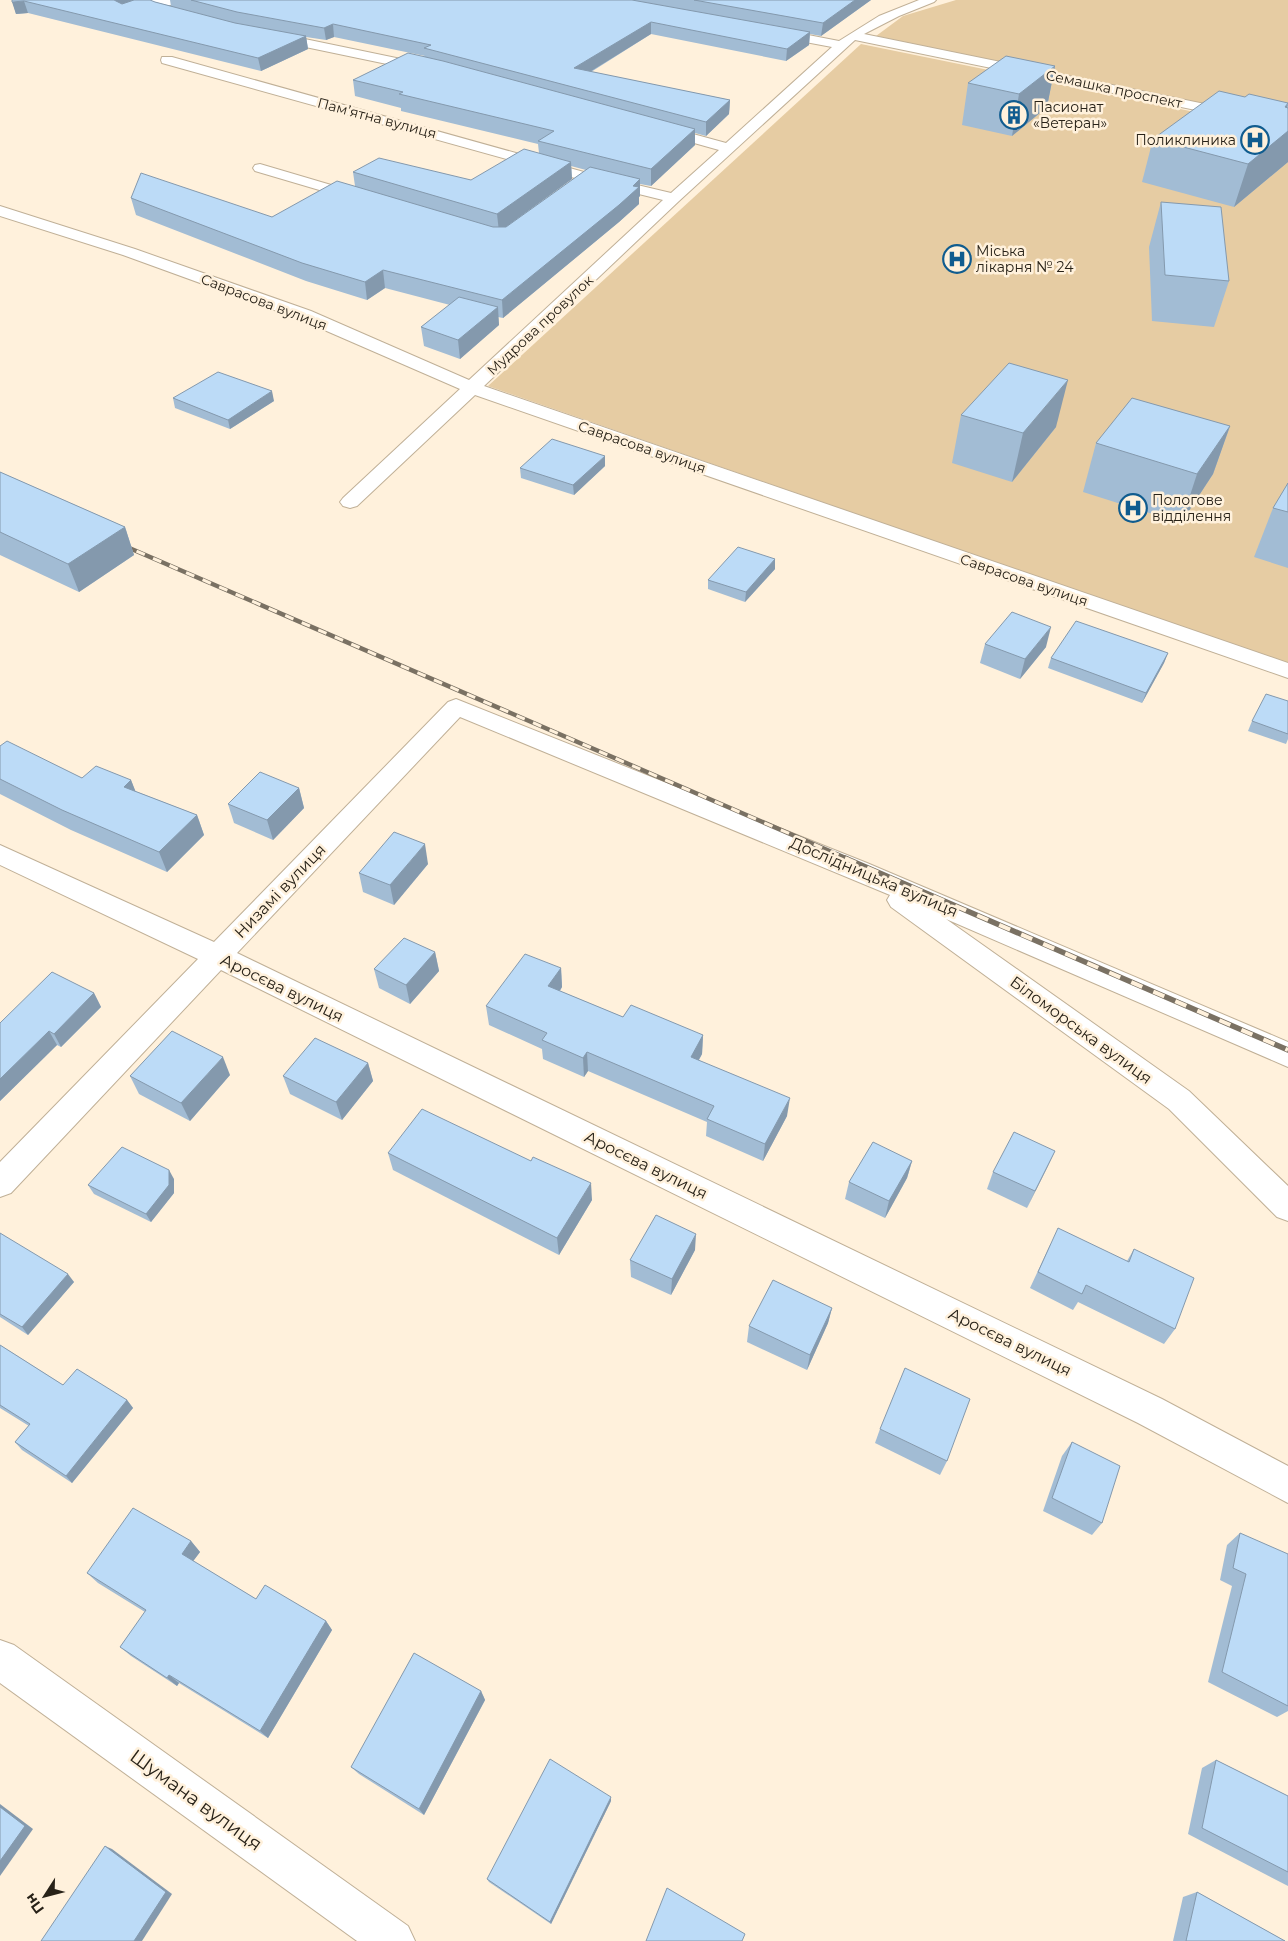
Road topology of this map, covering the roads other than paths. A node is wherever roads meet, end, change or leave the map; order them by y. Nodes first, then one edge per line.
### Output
1 (192, 0) edge
2 (930, 0) edge
3 (147, 3) junction
4 (124, 10) edge
5 (181, 15) edge
6 (756, 29) edge
7 (257, 34) edge
8 (847, 40) junction
9 (167, 60) dead end
10 (447, 72) edge
11 (644, 125) edge
12 (1288, 125) edge
13 (729, 148) junction
14 (260, 168) dead end
15 (587, 176) junction
16 (572, 188) edge
17 (674, 198) junction
18 (372, 202) edge
19 (0, 211) edge
20 (472, 388) junction
21 (350, 502) dead end
22 (1288, 671) edge
23 (456, 707) joint
24 (0, 854) edge
25 (858, 870) junction
26 (218, 956) junction
27 (1288, 1055) edge
28 (0, 1183) edge
29 (1288, 1207) edge
30 (1288, 1485) edge
31 (0, 1659) edge
32 (393, 1941) edge

1 - 3 street
2 - 8 street, Мудрова провулок
3 - 4 street
3 - 5 street
6 - 8 street, Семашка проспект
7 - 10 street
8 - 12 street, Семашка проспект
8 - 13 street, Мудрова провулок
9 - 15 street, Пам’ятна вулиця
11 - 13 street
13 - 17 street, Мудрова провулок
14 - 18 street
15 - 16 street
15 - 17 street, Пам’ятна вулиця
17 - 20 street, Мудрова провулок
19 - 20 street, Саврасова вулиця
20 - 21 street, Мудрова провулок
20 - 22 street, Саврасова вулиця
23 - 25 street, Дослідницька вулиця
23 - 26 street, Низамі вулиця
24 - 26 street, Аросєва вулиця
25 - 27 street, Дослідницька вулиця
25 - 29 street, Біломорська вулиця
26 - 28 street, Низамі вулиця
26 - 30 street, Аросєва вулиця
31 - 32 street, Шумана вулиця

